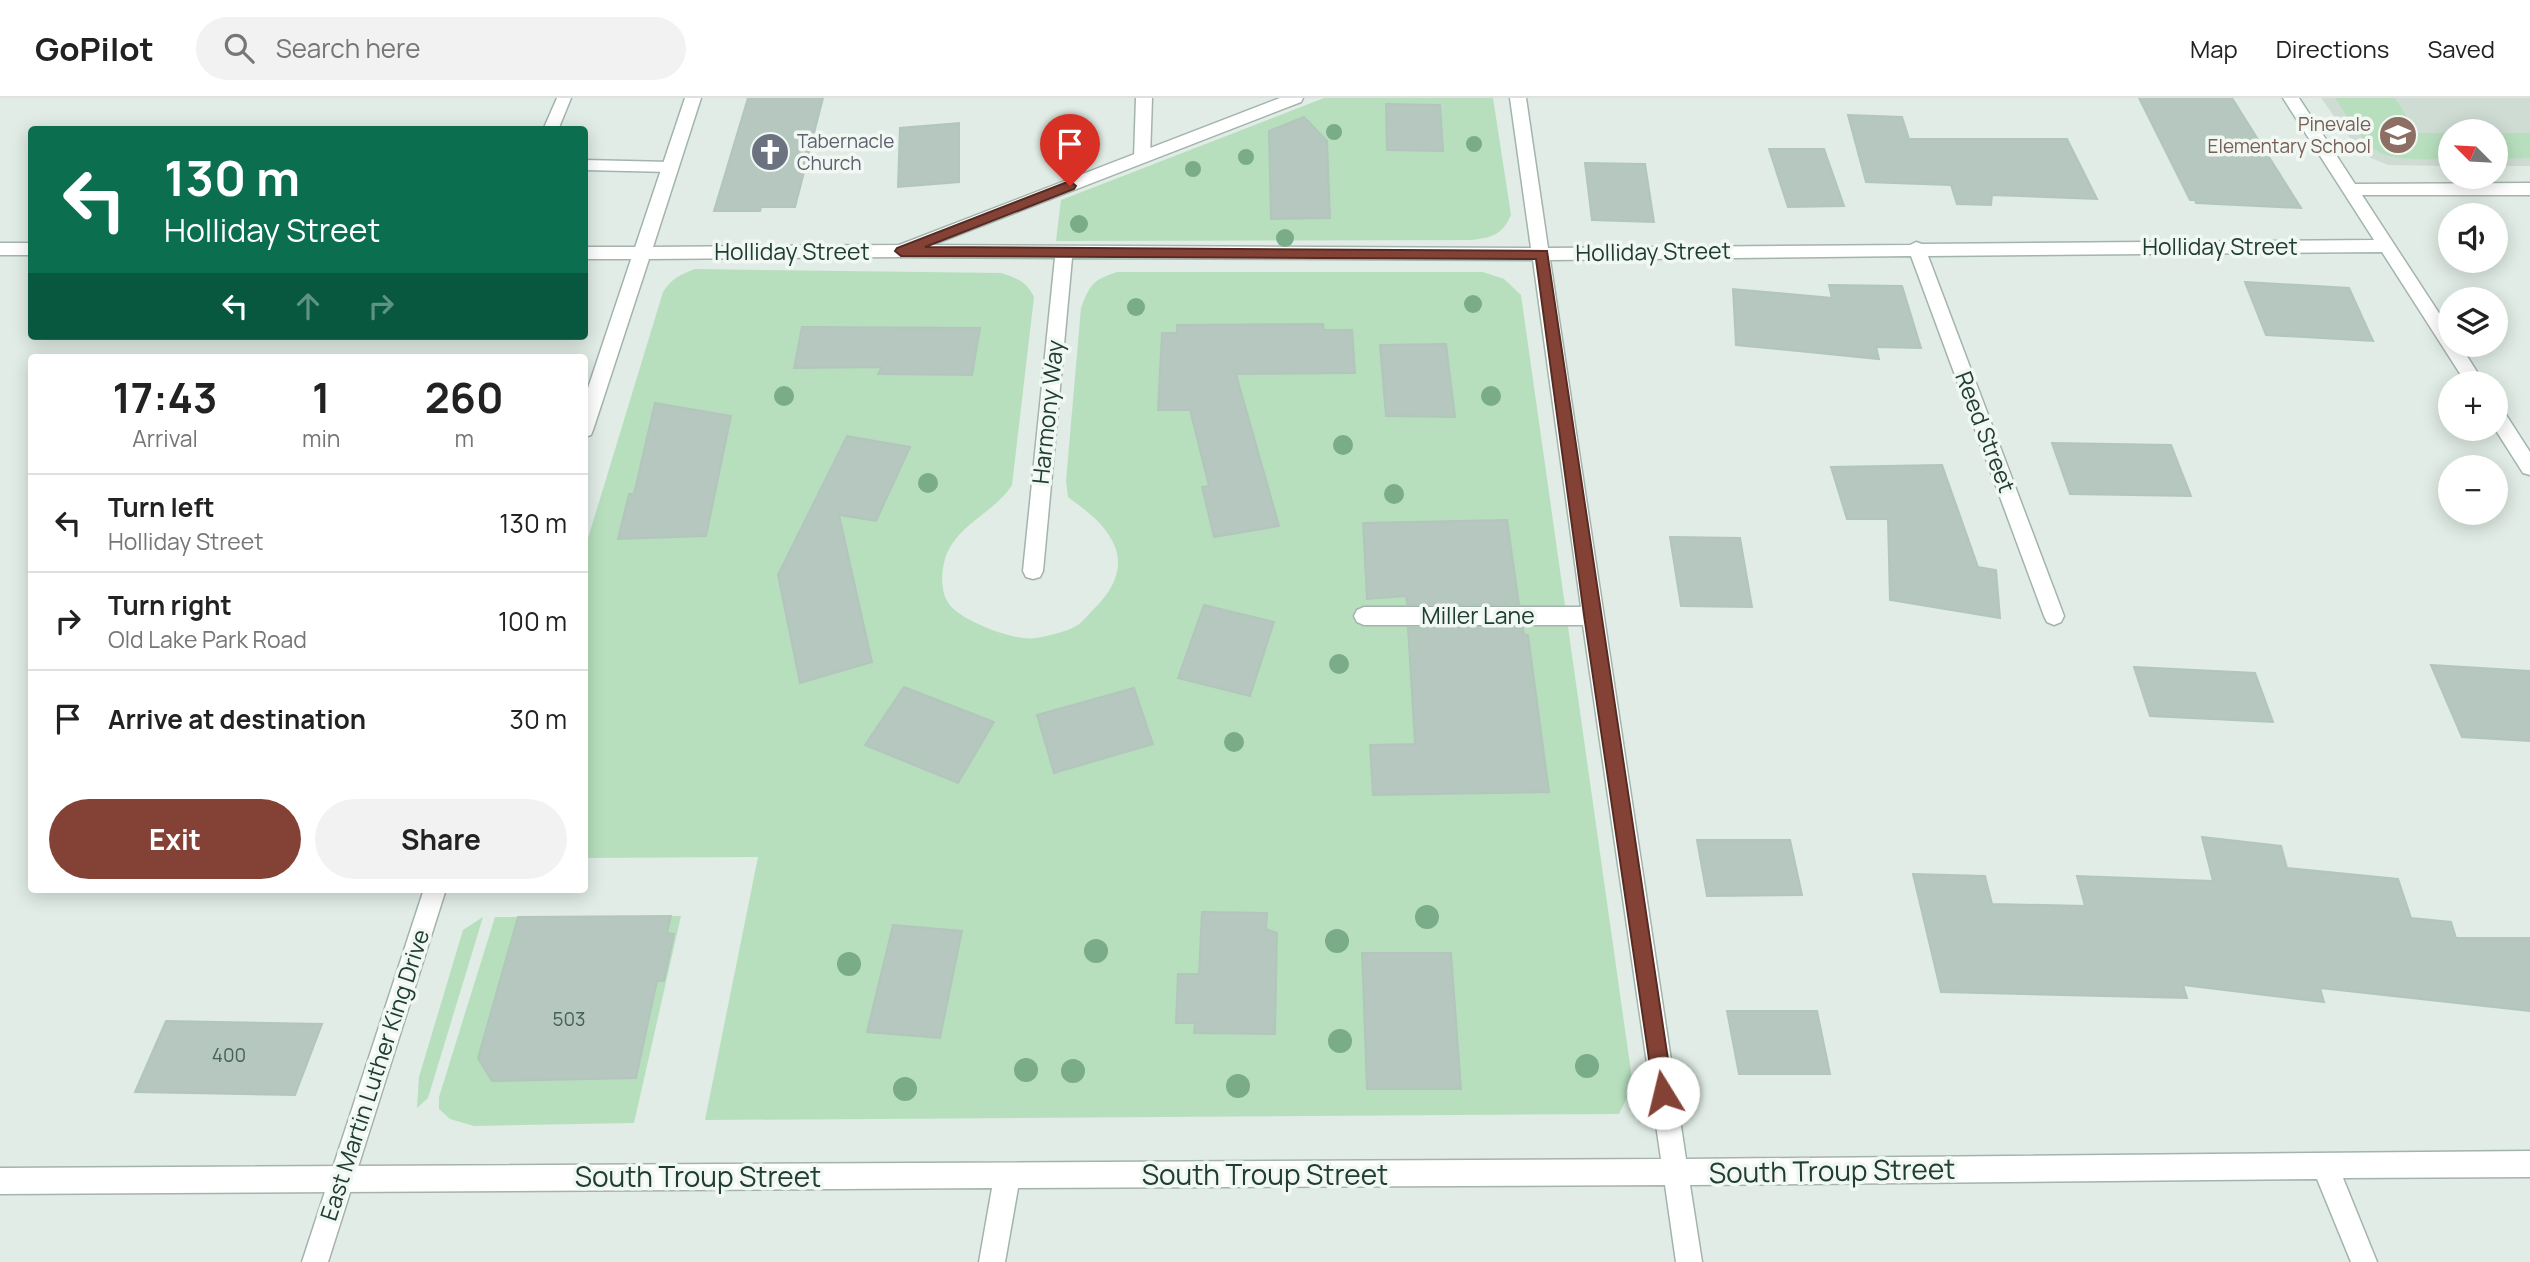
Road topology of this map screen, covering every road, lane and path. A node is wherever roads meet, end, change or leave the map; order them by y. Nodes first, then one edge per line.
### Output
1 (564, 98) edge
2 (693, 98) edge
3 (1144, 98) edge
4 (1295, 98) edge
5 (1518, 98) edge
6 (2291, 98) edge
7 (552, 126) edge
8 (1142, 158) junction
9 (588, 165) edge
10 (670, 167) junction
11 (2530, 189) edge
12 (2350, 190) junction
13 (2385, 246) junction
14 (1916, 248) junction
15 (0, 249) edge
16 (28, 249) edge
17 (901, 251) junction
18 (588, 253) edge
19 (642, 253) junction
20 (1064, 253) junction
21 (1542, 254) junction
22 (2467, 371) edge
23 (588, 417) edge
24 (2508, 434) edge
25 (2530, 468) edge
26 (1033, 571) dead end
27 (1592, 615) junction
28 (1364, 616) dead end
29 (2054, 616) dead end
30 (435, 893) edge
31 (2530, 1164) edge
32 (2325, 1166) junction
33 (1675, 1172) junction
34 (1007, 1177) junction
35 (342, 1178) junction
36 (0, 1181) edge
37 (315, 1262) edge
38 (992, 1262) edge
39 (1689, 1262) edge
40 (2364, 1262) edge

1 - 7 lane
2 - 10 street
3 - 8 street
4 - 8 street
5 - 21 street
6 - 12 street
8 - 17 street
9 - 10 lane
10 - 19 street
11 - 12 street
12 - 13 street
13 - 14 street, Holliday Street
13 - 22 street
14 - 21 street, Holliday Street
14 - 29 street, Reed Street
15 - 16 street
17 - 19 street, Holliday Street
17 - 20 street, Holliday Street
18 - 19 street, Holliday Street
19 - 23 street
20 - 21 street, Holliday Street
20 - 26 street, Harmony Way
21 - 27 street
24 - 25 street
27 - 28 street, Miller Lane
27 - 33 street
30 - 35 street, East Martin Luther King Drive
31 - 32 street, South Troup Street
32 - 33 street, South Troup Street
32 - 40 street
33 - 34 street, South Troup Street
33 - 39 street
34 - 35 street, South Troup Street
34 - 38 street
35 - 36 street, South Troup Street
35 - 37 street, East Martin Luther King Drive

